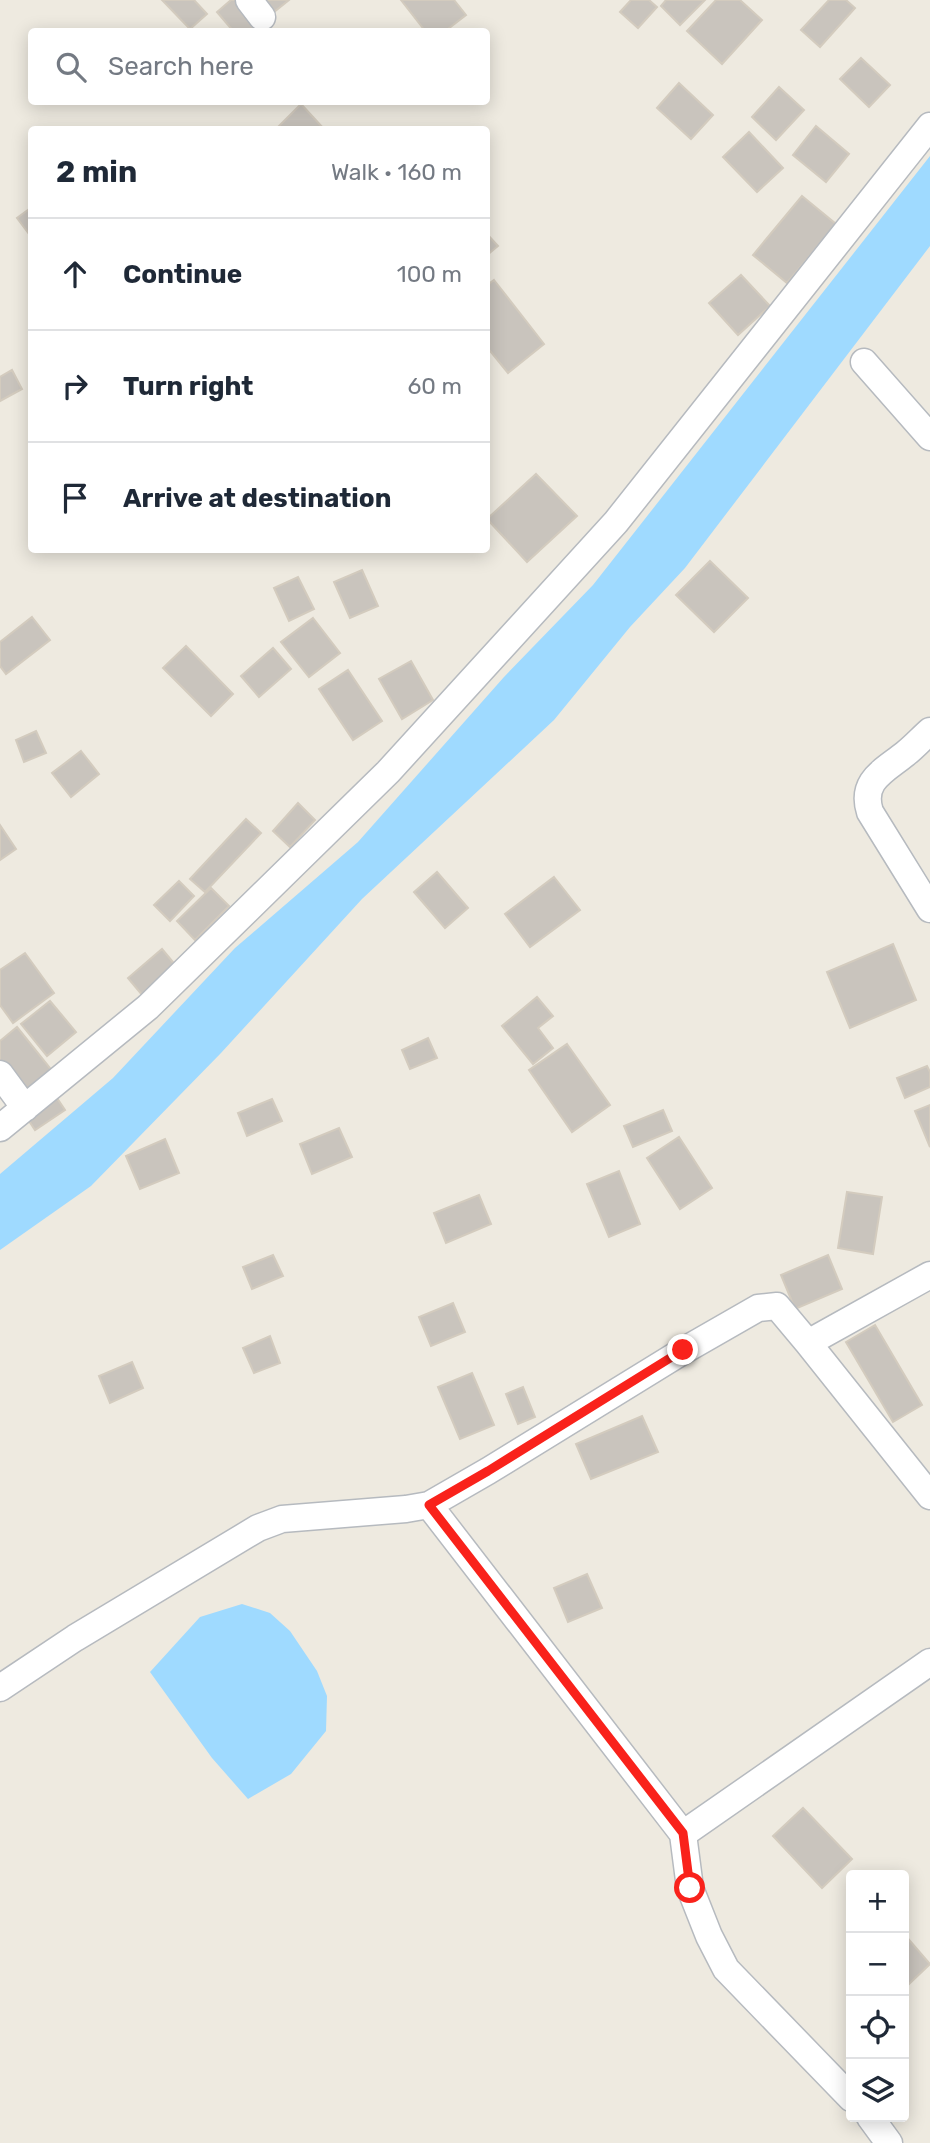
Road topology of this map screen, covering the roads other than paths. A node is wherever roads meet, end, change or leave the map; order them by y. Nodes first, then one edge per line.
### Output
1 (930, 126) edge
2 (864, 362) dead end
3 (930, 437) edge
4 (930, 731) edge
5 (930, 909) edge
6 (0, 1074) edge
7 (25, 1108) junction
8 (0, 1128) edge
9 (930, 1275) edge
10 (808, 1343) junction
11 (930, 1496) edge
12 (429, 1505) junction
13 (930, 1662) edge
14 (0, 1688) edge
15 (683, 1833) junction
16 (846, 2093) edge
17 (874, 2122) edge
18 (889, 2143) edge

1 - 7 street
2 - 3 street
4 - 5 street
6 - 7 street
7 - 8 street
9 - 10 street
10 - 11 street
10 - 12 street
12 - 14 street
12 - 15 street
13 - 15 street
15 - 16 street
17 - 18 street

